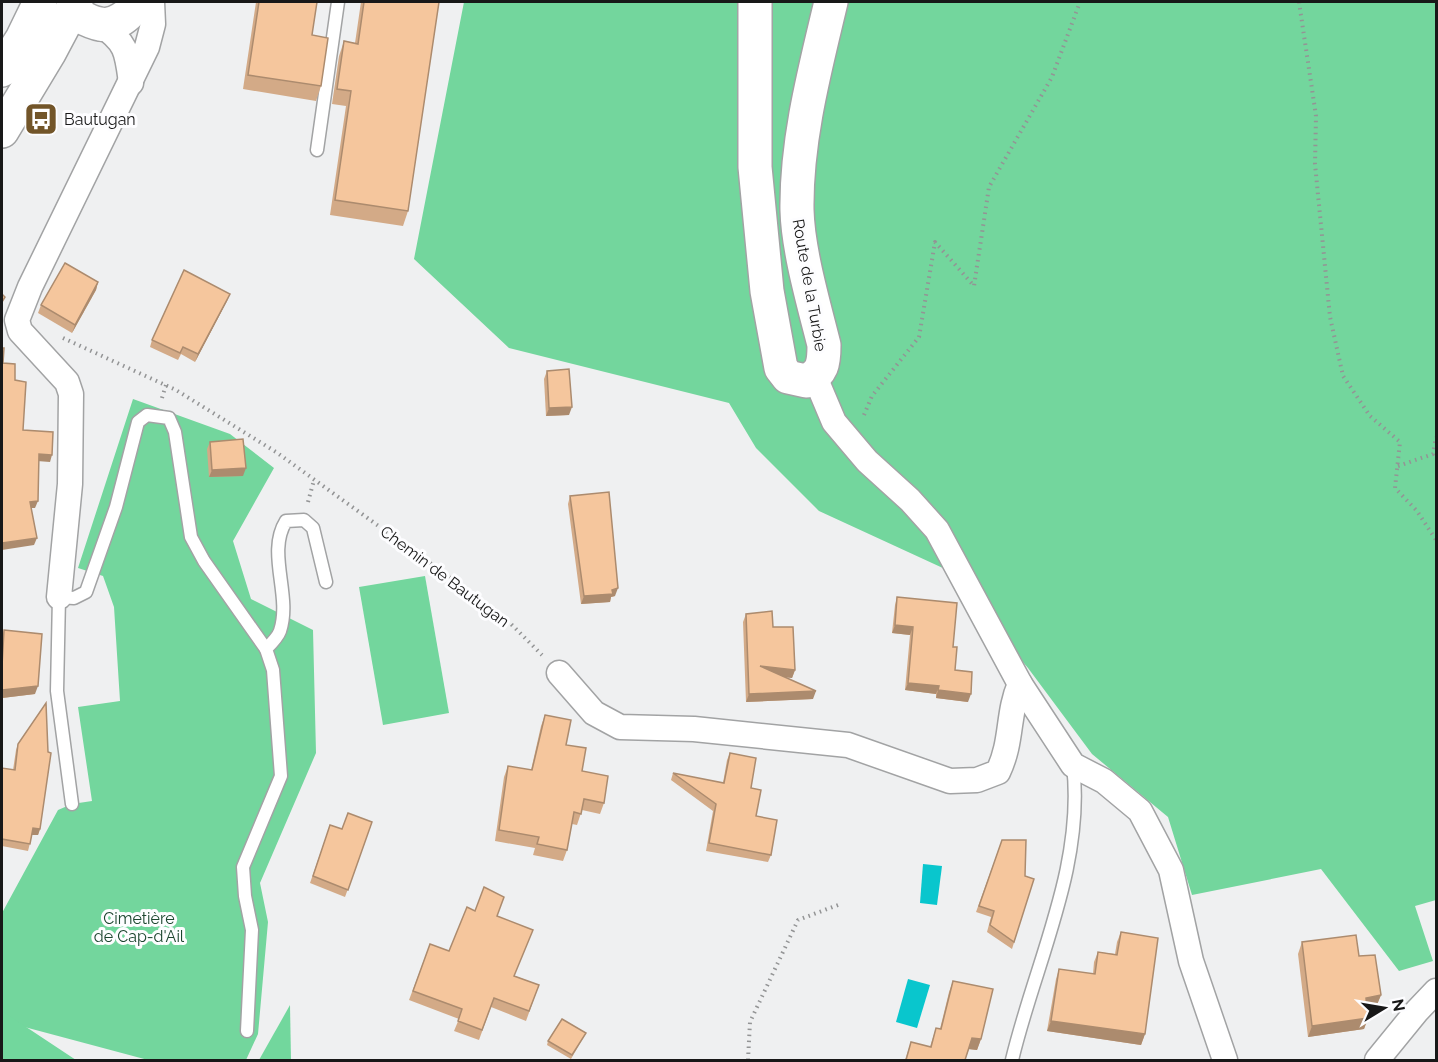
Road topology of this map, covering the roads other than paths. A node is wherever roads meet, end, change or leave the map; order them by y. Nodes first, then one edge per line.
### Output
1 (40, 2) edge
2 (135, 2) edge
3 (152, 2) edge
4 (338, 2) edge
5 (755, 2) edge
6 (831, 2) edge
7 (79, 10) edge
8 (2, 70) edge
9 (131, 83) junction
10 (2, 131) edge
11 (317, 150) dead end
12 (815, 376) junction
13 (326, 582) dead end
14 (59, 597) junction
15 (266, 649) junction
16 (559, 673) road end
17 (1020, 684) junction
18 (1073, 765) junction
19 (72, 804) dead end
20 (1437, 991) edge
21 (247, 1031) dead end
22 (1012, 1060) edge
23 (1225, 1060) edge
24 (1377, 1060) edge

1 - 8 street
2 - 7 street
3 - 9 street
4 - 11 lane
5 - 12 street, Route de la Turbie
6 - 12 street, Route de la Turbie
7 - 9 street
7 - 10 street
9 - 14 street
12 - 17 street
13 - 15 lane
14 - 15 lane
14 - 19 lane
15 - 21 lane
16 - 17 street
17 - 18 street
18 - 22 lane
18 - 23 street
20 - 24 street

